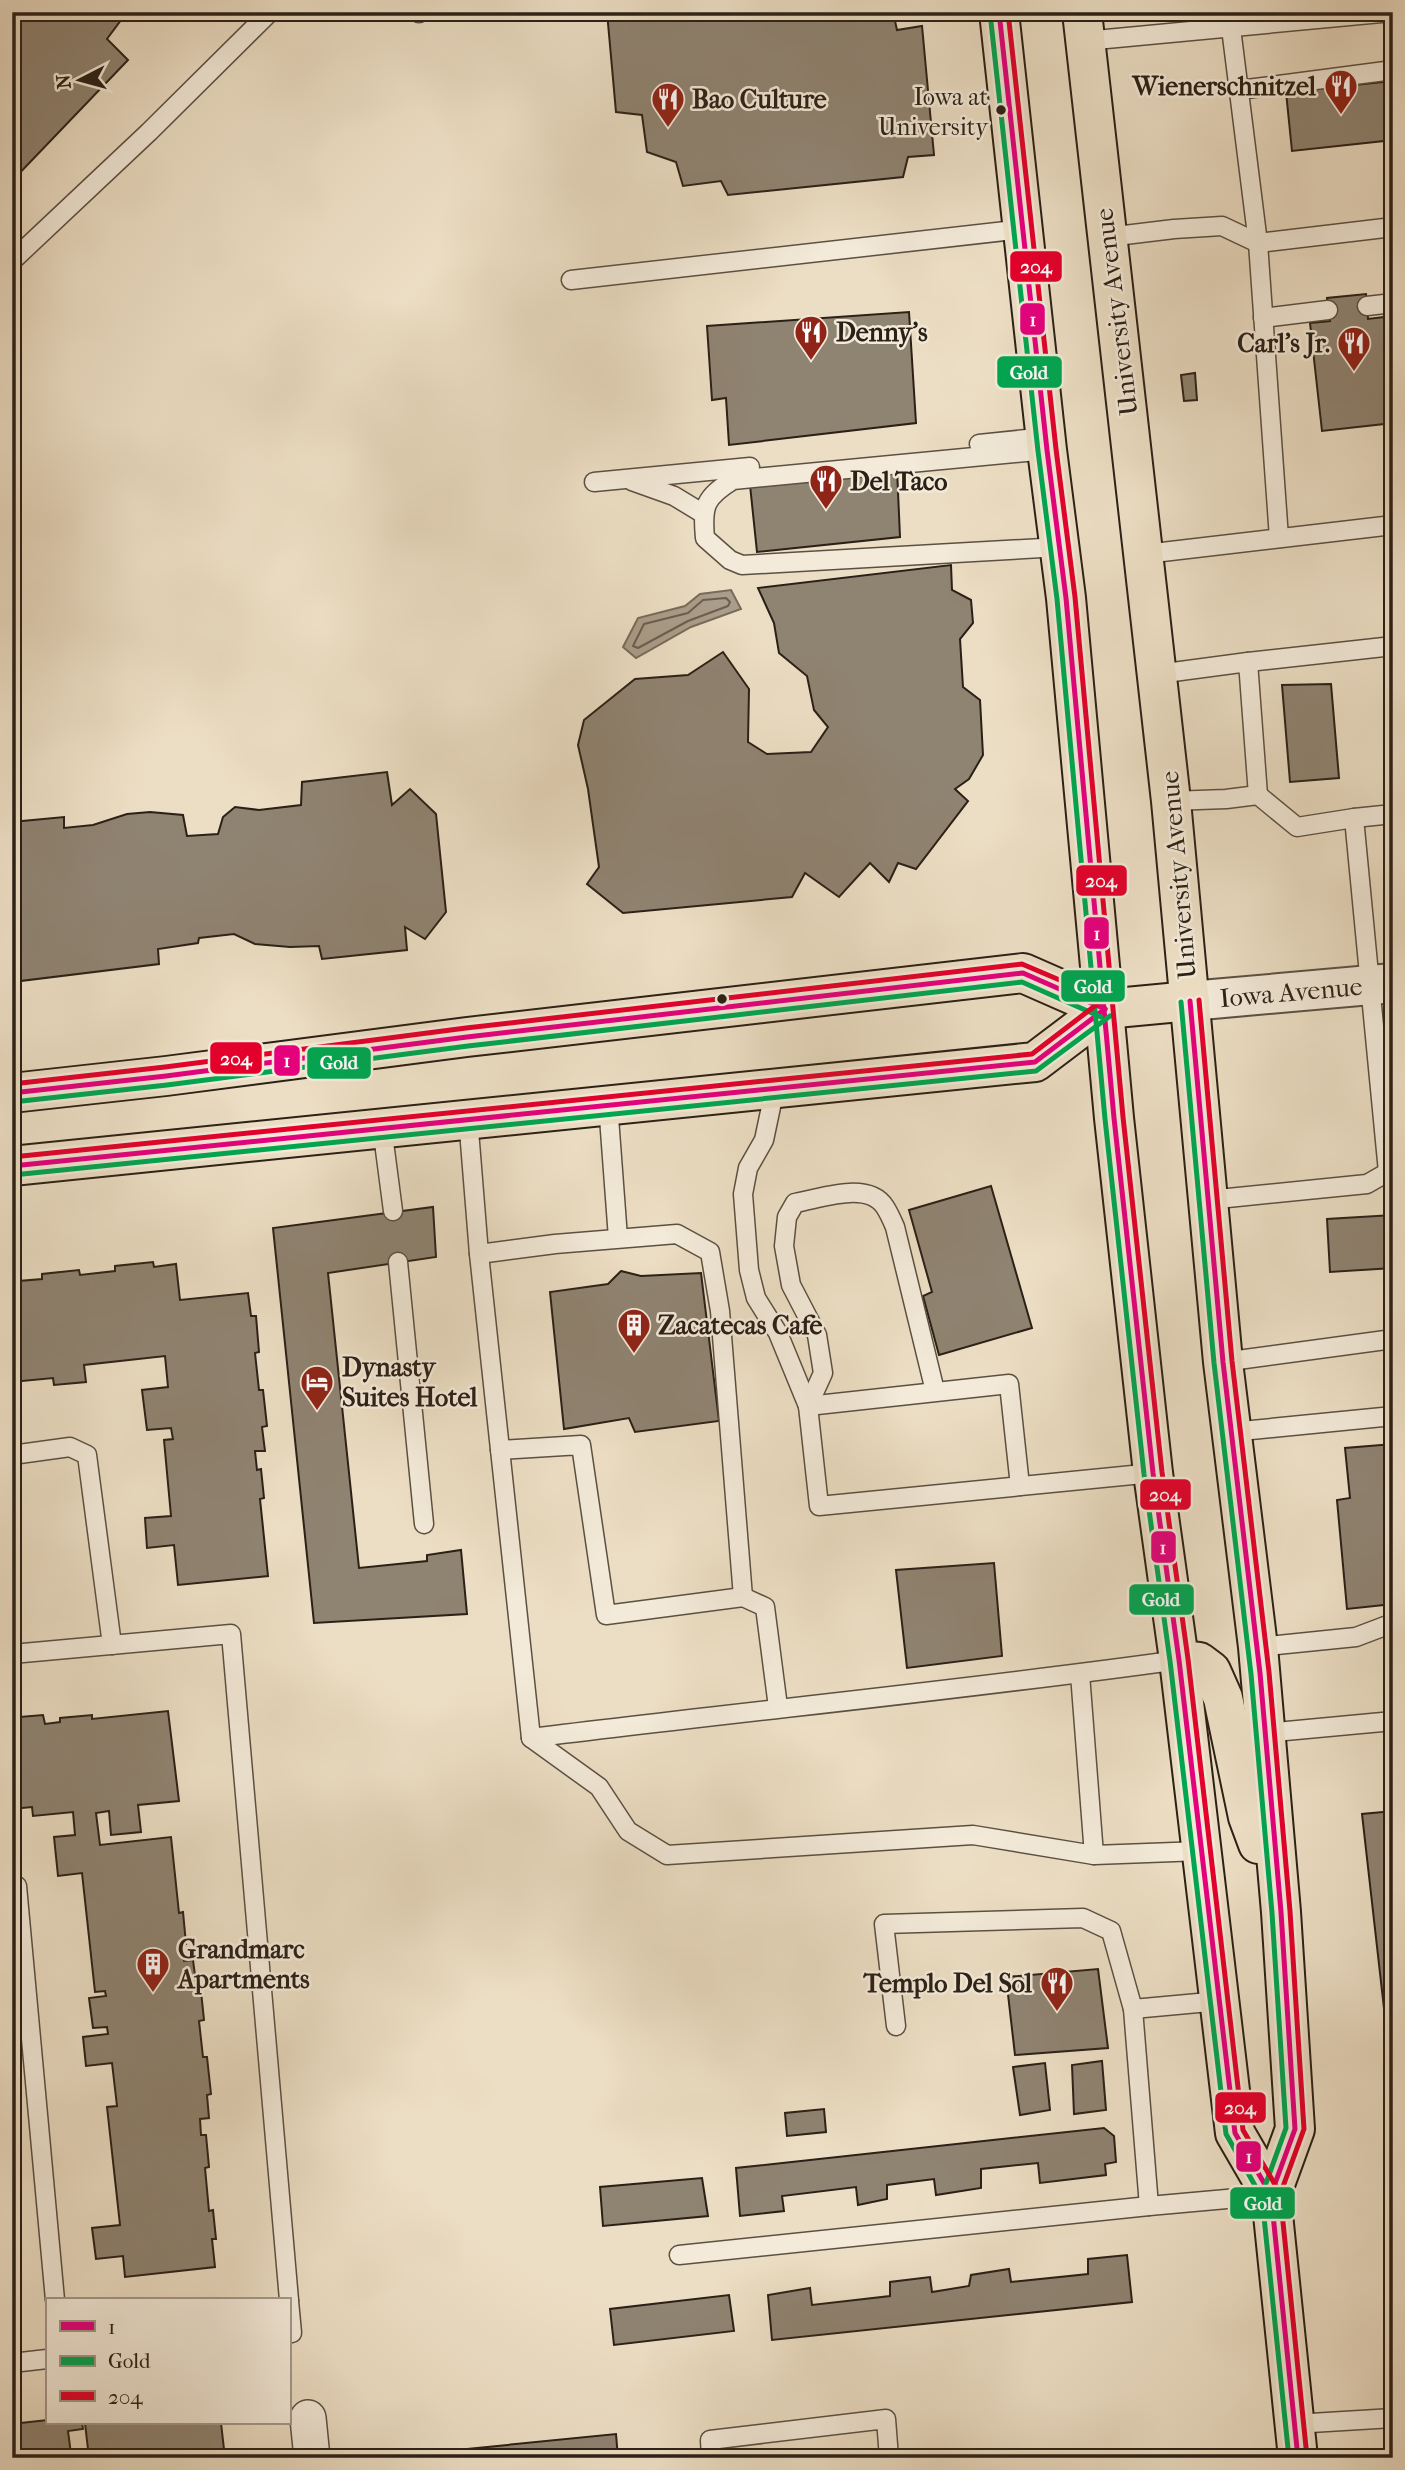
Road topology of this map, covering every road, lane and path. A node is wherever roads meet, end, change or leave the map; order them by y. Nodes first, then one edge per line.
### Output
1 (270, 12) edge
2 (999, 12) edge
3 (1392, 12) edge
4 (1084, 27) edge
5 (1231, 28) junction
6 (1393, 70) edge
7 (1239, 90) junction
8 (1393, 227) edge
9 (1023, 229) junction
10 (1108, 237) junction
11 (1258, 243) junction
12 (12, 261) edge
13 (571, 280) dead end
14 (1393, 303) edge
15 (1367, 306) dead end
16 (1328, 310) dead end
17 (1263, 318) junction
18 (1046, 444) junction
19 (625, 479) junction
20 (594, 482) dead end
21 (702, 513) junction
22 (1393, 526) edge
23 (1279, 538) junction
24 (1060, 547) junction
25 (1145, 554) junction
26 (1393, 646) edge
27 (1248, 662) junction
28 (1158, 674) junction
29 (1258, 795) junction
30 (1171, 801) junction
31 (1393, 814) edge
32 (1354, 818) junction
33 (1381, 984) edge
34 (1190, 1001) junction
35 (1105, 1009) junction
36 (775, 1088) junction
37 (12, 1093) edge
38 (608, 1104) junction
39 (1387, 1109) edge
40 (468, 1118) junction
41 (382, 1127) junction
42 (12, 1166) edge
43 (1208, 1200) junction
44 (393, 1211) dead end
45 (618, 1238) junction
46 (479, 1254) junction
47 (398, 1262) dead end
48 (1393, 1339) edge
49 (1223, 1362) junction
50 (935, 1391) junction
51 (808, 1406) junction
52 (1393, 1416) edge
53 (1231, 1432) junction
54 (500, 1450) junction
55 (12, 1455) edge
56 (1153, 1473) junction
57 (1020, 1486) junction
58 (424, 1524) dead end
59 (743, 1597) junction
60 (1393, 1623) edge
61 (112, 1645) junction
62 (1258, 1647) junction
63 (12, 1654) edge
64 (1179, 1660) junction
65 (1080, 1674) junction
66 (778, 1707) junction
67 (1393, 1720) edge
68 (1265, 1733) junction
69 (531, 1738) junction
70 (1201, 1851) junction
71 (1094, 1856) junction
72 (12, 1887) edge
73 (1281, 1912) junction
74 (1220, 2001) junction
75 (1133, 2010) junction
76 (896, 2026) dead end
77 (1271, 2195) junction
78 (1149, 2206) junction
79 (679, 2255) dead end
80 (55, 2298) edge
81 (289, 2298) edge
82 (290, 2311) edge
83 (290, 2333) edge
84 (46, 2359) edge
85 (12, 2363) edge
86 (308, 2418) dead end
87 (1393, 2418) edge
88 (1296, 2441) edge
89 (312, 2458) edge
90 (711, 2458) edge
91 (889, 2458) edge

1 - 12 lane
2 - 9 main road, University Avenue
3 - 5 lane
4 - 5 lane
4 - 10 main road, University Avenue
5 - 7 lane
6 - 7 lane
7 - 11 lane
8 - 11 lane
9 - 13 lane
9 - 18 main road, University Avenue
10 - 11 lane
10 - 25 main road, University Avenue
11 - 17 lane
14 - 15 lane
16 - 17 lane
17 - 23 lane
18 - 19 lane
18 - 21 lane
18 - 24 main road, University Avenue
19 - 20 lane
19 - 21 lane
21 - 24 lane
22 - 23 lane
23 - 25 lane
24 - 35 main road, University Avenue
25 - 28 main road, University Avenue
26 - 27 lane
27 - 28 lane
27 - 29 lane
28 - 30 main road, University Avenue
29 - 30 lane
29 - 32 lane
30 - 34 main road, University Avenue
31 - 32 lane
32 - 33 lane
33 - 34 street, Iowa Avenue
33 - 39 lane
34 - 35 main road, Iowa Avenue
34 - 43 main road, University Avenue
35 - 36 main road
35 - 37 main road, Iowa Avenue
35 - 56 main road, University Avenue
36 - 38 main road
36 - 51 lane
38 - 40 main road
38 - 45 lane
39 - 43 lane
40 - 41 main road
40 - 46 lane
41 - 42 main road
41 - 44 lane
43 - 49 main road, University Avenue
45 - 46 lane
45 - 59 lane
46 - 54 lane
47 - 58 lane
48 - 49 lane
49 - 53 main road, University Avenue
50 - 51 lane
50 - 51 lane
50 - 57 lane
51 - 57 lane
52 - 53 lane
53 - 62 main road, University Avenue
54 - 59 lane
54 - 69 lane
55 - 61 lane
56 - 57 lane
56 - 64 main road, University Avenue
59 - 66 lane
60 - 62 lane
61 - 63 lane
61 - 81 lane
62 - 68 main road, University Avenue
64 - 65 lane
64 - 70 main road, University Avenue
64 - 73 main road
65 - 66 lane
65 - 71 lane
66 - 69 lane
67 - 68 lane
68 - 73 main road, University Avenue
69 - 71 lane
70 - 71 lane
70 - 74 main road, University Avenue
72 - 80 lane
73 - 77 main road, University Avenue
74 - 75 lane
74 - 77 main road, University Avenue
75 - 76 lane
75 - 78 lane
77 - 78 lane
77 - 88 main road, University Avenue
78 - 79 lane
82 - 83 lane
84 - 85 lane
86 - 89 street
87 - 88 lane
90 - 91 lane

